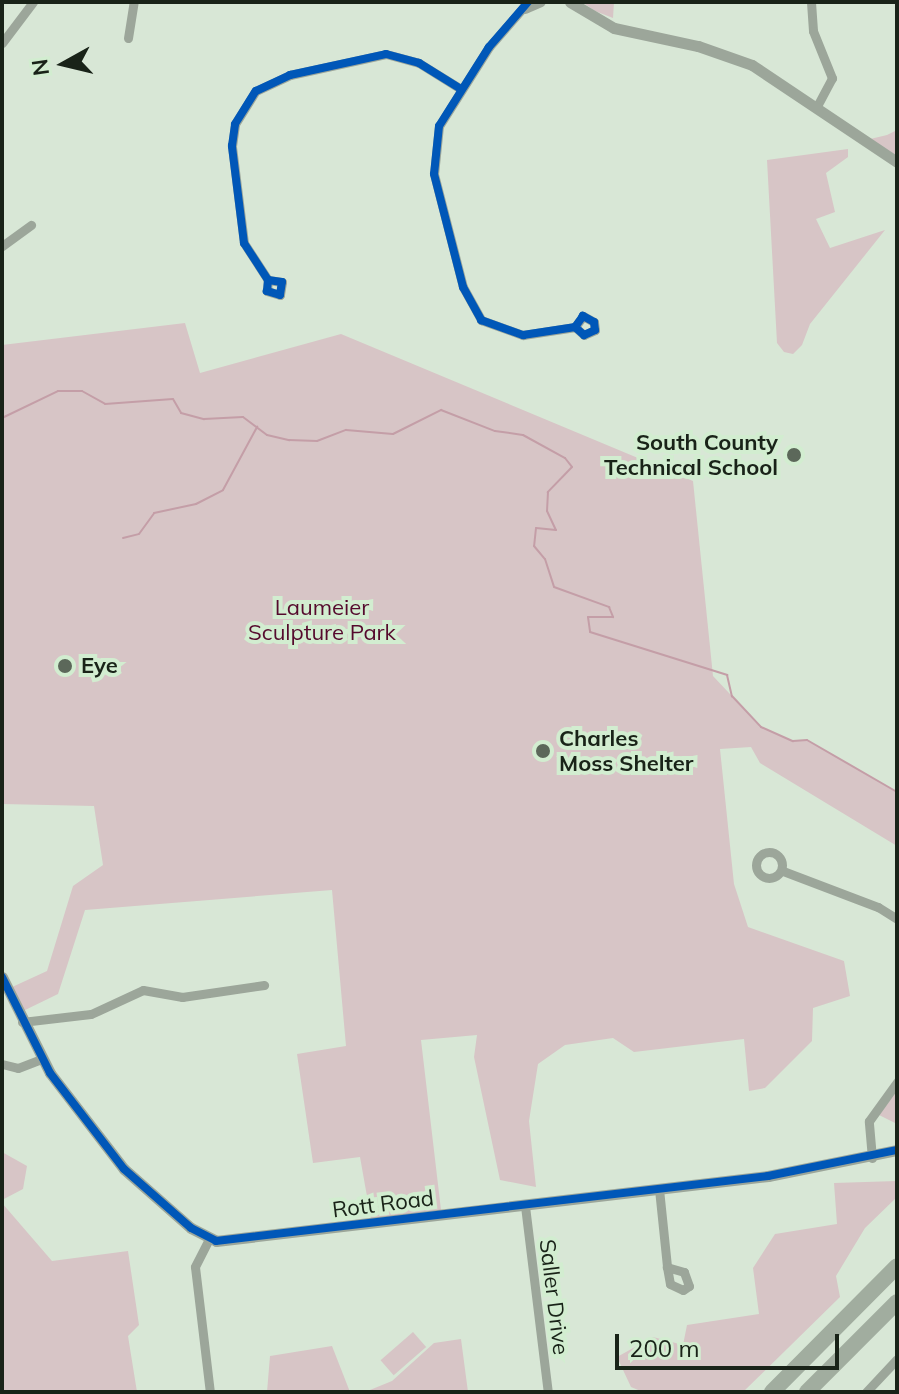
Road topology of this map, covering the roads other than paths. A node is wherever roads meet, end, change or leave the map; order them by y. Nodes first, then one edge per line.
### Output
1 (33, 2) edge
2 (134, 2) edge
3 (541, 2) edge
4 (570, 2) edge
5 (811, 2) edge
6 (525, 6) edge
7 (128, 38) dead end
8 (2, 43) edge
9 (461, 89) junction
10 (817, 106) junction
11 (897, 162) edge
12 (31, 225) dead end
13 (2, 246) edge
14 (268, 280) dead end
15 (575, 327) dead end
16 (783, 871) dead end
17 (897, 919) edge
18 (2, 977) edge
19 (264, 985) dead end
20 (22, 1022) junction
21 (41, 1059) junction
22 (2, 1064) edge
23 (897, 1082) edge
24 (897, 1150) edge
25 (872, 1158) junction
26 (659, 1189) junction
27 (525, 1206) junction
28 (209, 1239) junction
29 (897, 1266) edge
30 (667, 1267) dead end
31 (897, 1302) edge
32 (897, 1359) edge
33 (827, 1373) junction
34 (210, 1392) edge
35 (548, 1392) edge
36 (772, 1392) edge
37 (807, 1392) edge
38 (816, 1392) edge
39 (866, 1392) edge

1 - 8 street
2 - 7 street
3 - 6 street
4 - 10 street
5 - 10 street
6 - 9 street
9 - 14 street
9 - 15 street
10 - 11 street
12 - 13 street
16 - 17 street
18 - 20 street
19 - 20 street
20 - 21 street
21 - 22 street
21 - 28 street
23 - 25 street
24 - 25 street, Rott Road
25 - 26 street, Rott Road
26 - 27 street, Rott Road
26 - 30 street
27 - 28 street, Rott Road
27 - 35 street, Saller Drive
28 - 34 street
29 - 36 highway
31 - 33 highway
32 - 39 street
33 - 37 highway
33 - 38 highway

